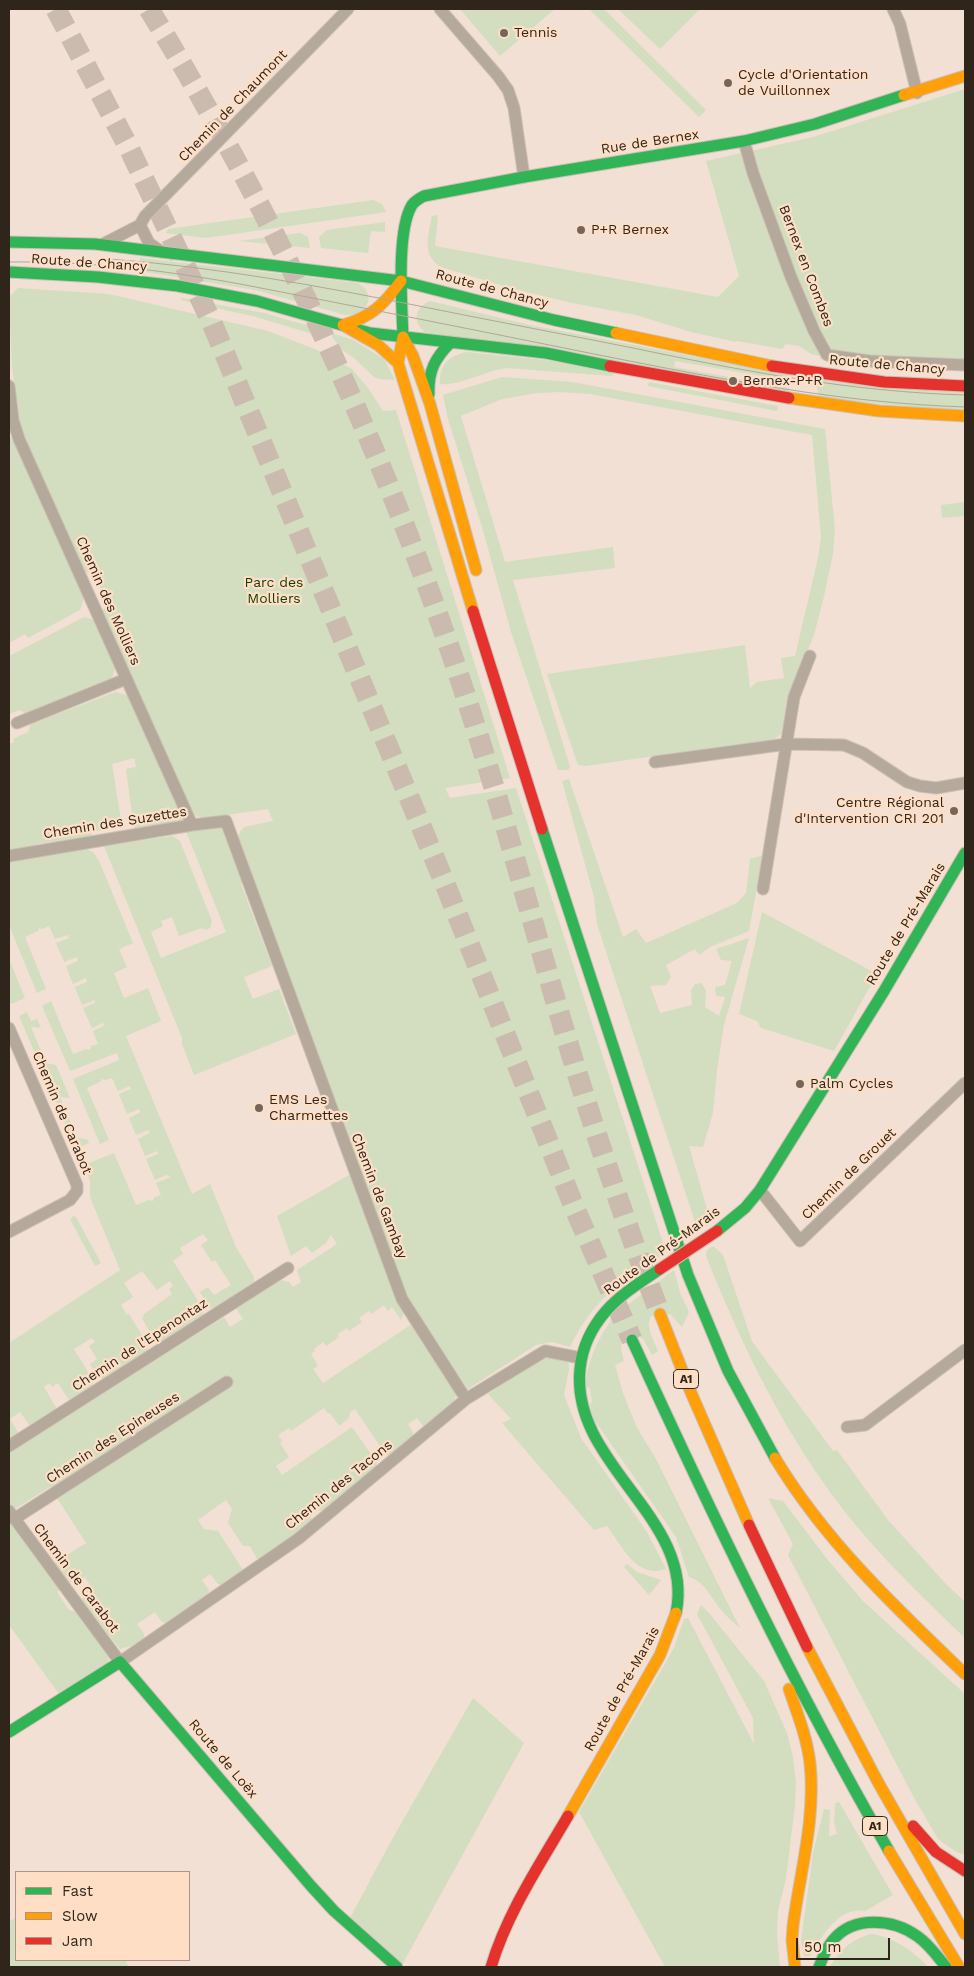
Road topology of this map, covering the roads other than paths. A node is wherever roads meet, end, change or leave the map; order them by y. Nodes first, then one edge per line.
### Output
1 (348, 9) edge
2 (440, 9) edge
3 (893, 9) edge
4 (965, 76) edge
5 (916, 93) junction
6 (744, 141) junction
7 (524, 177) junction
8 (140, 225) junction
9 (9, 242) edge
10 (103, 244) junction
11 (165, 253) junction
12 (9, 272) edge
13 (401, 281) junction
14 (343, 325) junction
15 (403, 337) junction
16 (451, 342) junction
17 (398, 363) junction
18 (965, 365) edge
19 (9, 386) edge
20 (965, 386) edge
21 (430, 404) junction
22 (965, 416) edge
23 (479, 581) dead end
24 (810, 656) dead end
25 (126, 679) junction
26 (17, 723) dead end
27 (787, 744) junction
28 (655, 762) dead end
29 (965, 783) edge
30 (226, 821) joint
31 (192, 825) junction
32 (965, 853) edge
33 (9, 856) edge
34 (762, 889) dead end
35 (616, 1018) dead end
36 (9, 1028) edge
37 (965, 1083) edge
38 (760, 1190) junction
39 (9, 1232) edge
40 (696, 1261) dead end
41 (288, 1268) dead end
42 (660, 1314) tunnel mouth
43 (632, 1340) tunnel mouth
44 (965, 1350) edge
45 (581, 1358) junction
46 (228, 1382) dead end
47 (466, 1399) junction
48 (847, 1427) dead end
49 (9, 1446) edge
50 (11, 1515) edge
51 (753, 1595) junction
52 (120, 1662) junction
53 (965, 1674) edge
54 (9, 1732) edge
55 (875, 1780) junction
56 (965, 1870) edge
57 (965, 1934) edge
58 (491, 1965) edge
59 (397, 1967) edge
60 (795, 1967) edge
61 (819, 1967) edge
62 (946, 1967) edge
63 (959, 1967) edge

1 - 8 street, Chemin de Chaumont
2 - 7 street
3 - 5 street
4 - 5 main road, Rue de Bernex
5 - 6 main road, Rue de Bernex
6 - 7 main road, Rue de Bernex
6 - 18 street, Bernex en Combes
7 - 13 main road, Rue de Bernex
8 - 10 street, Chemin de Chaumont
8 - 11 street
9 - 10 main road, Route de Chancy
10 - 11 main road, Route de Chancy
11 - 13 main road, Route de Chancy
12 - 14 main road, Route de Chancy
13 - 14 main road
13 - 15 main road, Rue de Bernex
13 - 20 main road, Route de Chancy
14 - 15 main road, Route de Chancy
14 - 17 main road
15 - 16 main road, Route de Chancy
15 - 17 main road
15 - 21 main road
16 - 21 main road
16 - 22 main road, Route de Chancy
17 - 53 main road
19 - 25 street, Chemin des Molliers
21 - 23 main road
24 - 27 street
25 - 26 street
25 - 31 street, Chemin des Molliers
27 - 28 street
27 - 29 street
27 - 34 street
30 - 31 street, Chemin des Suzettes
30 - 47 street, Chemin de Gambay
31 - 33 street, Chemin des Suzettes
32 - 38 main road, Route de Pré-Marais
35 - 40 main road
36 - 39 street, Chemin de Carabot
37 - 38 street, Chemin de Grouet
38 - 45 main road, Route de Pré-Marais, bridge
41 - 49 street, Chemin de l'Epenontaz
42 - 55 main road, A1
43 - 51 main road, A1
44 - 48 street
45 - 47 street, Chemin des Tacons
45 - 58 main road, Route de Pré-Marais
46 - 50 street, Chemin des Epineuses
47 - 52 street, Chemin des Tacons
50 - 52 street, Chemin de Carabot
51 - 60 main road
51 - 63 main road, A1
52 - 54 main road
52 - 59 main road, Route de Loëx
55 - 56 main road
55 - 57 main road, A1
61 - 62 main road

